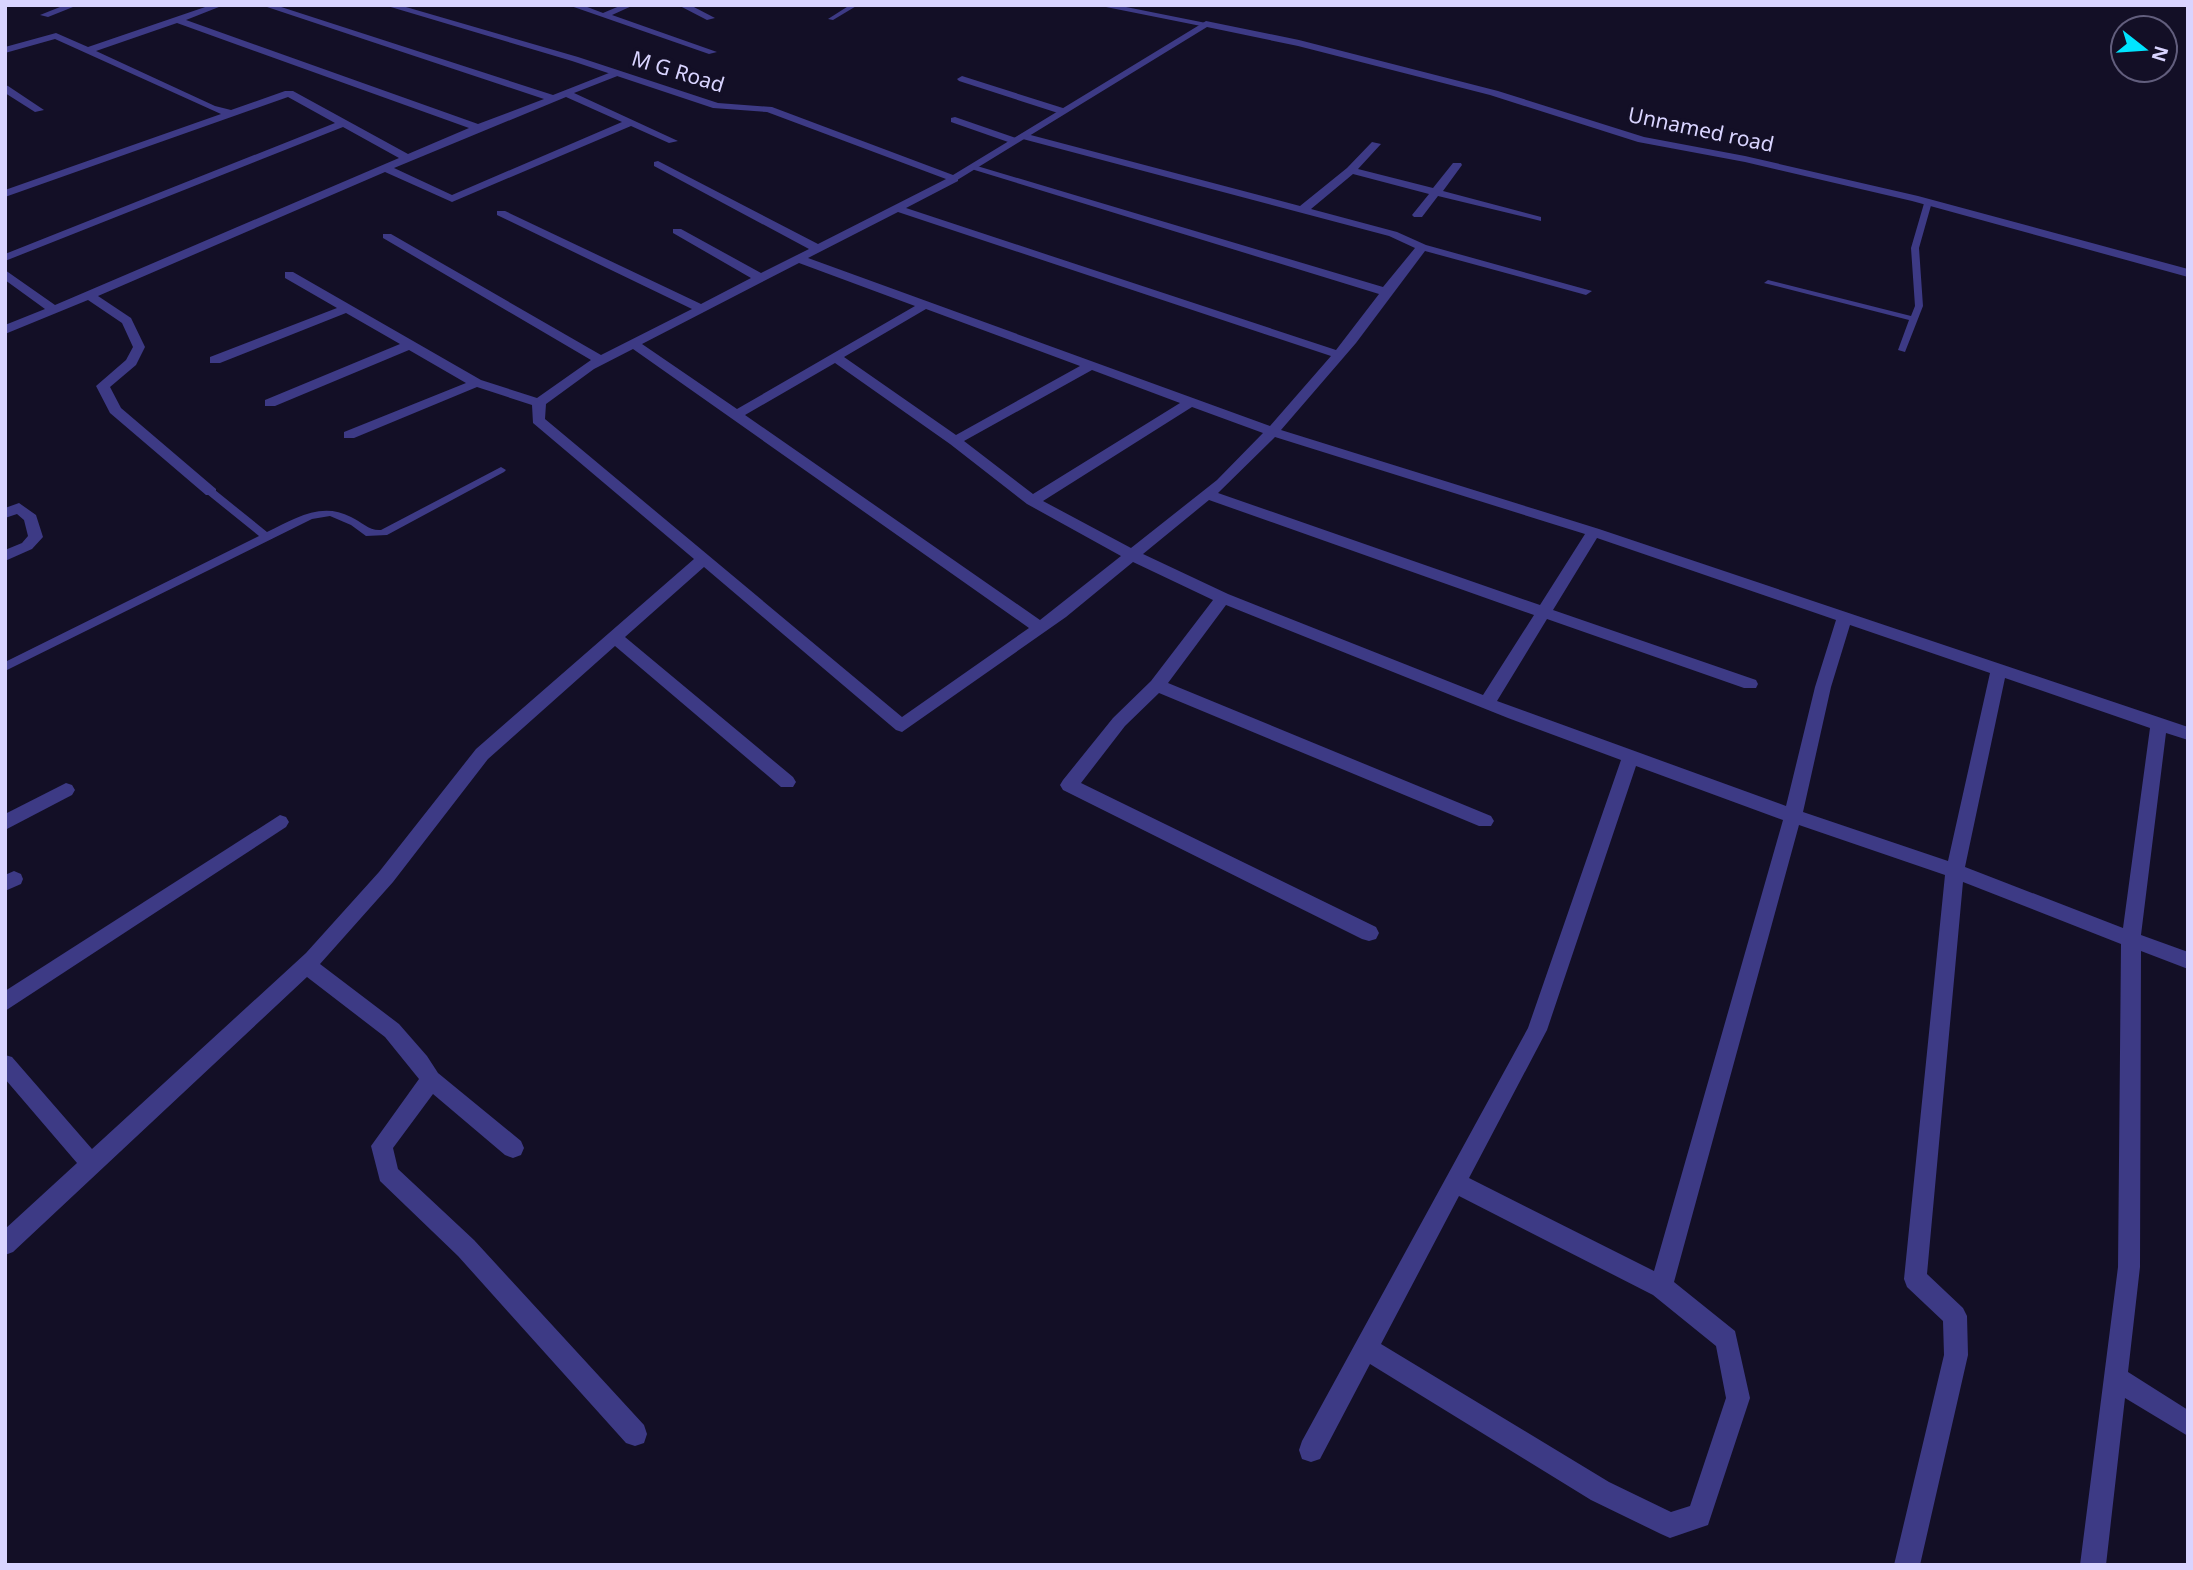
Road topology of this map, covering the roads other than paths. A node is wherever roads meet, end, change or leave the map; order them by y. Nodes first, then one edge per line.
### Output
1 (74, 5) edge
2 (220, 5) edge
3 (265, 5) edge
4 (388, 5) edge
5 (572, 5) edge
6 (630, 5) edge
7 (682, 5) edge
8 (855, 5) edge
9 (1104, 6) edge
10 (44, 15) dead end
11 (603, 16) junction
12 (710, 18) dead end
13 (831, 19) dead end
14 (180, 21) junction
15 (1206, 24) junction
16 (5, 50) edge
17 (87, 51) junction
18 (712, 52) dead end
19 (617, 73) junction
20 (962, 79) dead end
21 (5, 88) edge
22 (565, 93) junction
23 (552, 98) junction
24 (39, 110) dead end
25 (1062, 111) junction
26 (229, 113) junction
27 (956, 120) dead end
28 (631, 122) junction
29 (341, 124) junction
30 (478, 128) junction
31 (1019, 139) junction
32 (673, 141) dead end
33 (1376, 144) dead end
34 (409, 159) junction
35 (658, 164) dead end
36 (1457, 165) dead end
37 (973, 168) junction
38 (387, 169) junction
39 (1352, 170) junction
40 (954, 179) junction
41 (1436, 192) junction
42 (5, 194) edge
43 (1928, 202) junction
44 (896, 208) junction
45 (1301, 211) junction
46 (501, 213) dead end
47 (1418, 215) dead end
48 (1537, 219) dead end
49 (677, 231) dead end
50 (387, 236) dead end
51 (1422, 247) junction
52 (817, 248) junction
53 (5, 258) edge
54 (797, 258) junction
55 (2188, 273) edge
56 (5, 274) edge
57 (289, 275) dead end
58 (760, 278) junction
59 (1768, 283) dead end
60 (1586, 291) dead end
61 (1386, 292) junction
62 (89, 295) junction
63 (925, 305) junction
64 (347, 308) junction
65 (700, 308) junction
66 (54, 310) junction
67 (1914, 319) junction
68 (5, 330) edge
69 (633, 343) junction
70 (410, 345) junction
71 (1902, 350) dead end
72 (1339, 355) junction
73 (835, 357) junction
74 (215, 360) dead end
75 (600, 360) junction
76 (1090, 366) junction
77 (476, 383) junction
78 (1191, 402) junction
79 (270, 403) dead end
80 (538, 403) junction
81 (738, 414) junction
82 (1272, 432) junction
83 (349, 435) dead end
84 (955, 441) junction
85 (501, 470) dead end
86 (211, 492) joint
87 (1208, 495) junction
88 (1032, 501) junction
89 (5, 513) edge
90 (1594, 532) junction
91 (266, 537) junction
92 (5, 556) edge
93 (1133, 556) junction
94 (704, 559) junction
95 (1223, 598) junction
96 (1545, 611) junction
97 (1844, 617) junction
98 (1039, 627) junction
99 (615, 637) junction
100 (5, 667) edge
101 (1999, 670) junction
102 (1750, 684) dead end
103 (1157, 685) junction
104 (1487, 703) junction
105 (2159, 725) junction
106 (2188, 734) edge
107 (1631, 757) junction
108 (786, 782) dead end
109 (66, 790) dead end
110 (1793, 816) junction
111 (280, 821) dead end
112 (1485, 821) dead end
113 (5, 823) edge
114 (1955, 871) junction
115 (1369, 933) dead end
116 (2131, 940) junction
117 (2188, 961) edge
118 (306, 965) junction
119 (5, 1002) edge
120 (5, 1064) edge
121 (431, 1080) junction
122 (513, 1148) dead end
123 (91, 1164) junction
124 (1455, 1182) junction
125 (5, 1244) edge
126 (1661, 1287) junction
127 (1366, 1348) junction
128 (2116, 1378) junction
129 (2188, 1424) edge
130 (635, 1434) dead end
131 (1311, 1450) dead end
132 (1907, 1565) edge
133 (2093, 1565) edge

1 - 10 street
2 - 14 street
3 - 23 street
4 - 19 street, M G Road
5 - 11 street
6 - 11 street
7 - 12 street
8 - 13 lane
9 - 15 street, Unnamed road
11 - 18 street
14 - 17 street
14 - 30 street
15 - 25 street
15 - 43 street, Unnamed road
16 - 17 street
17 - 26 street
19 - 22 street
19 - 40 street, M G Road
20 - 25 street
21 - 24 street
22 - 23 street
22 - 28 street
23 - 30 street
25 - 31 street
26 - 29 street
26 - 42 street
27 - 31 street
28 - 32 street
28 - 38 street
29 - 34 street
29 - 53 street
30 - 34 street
31 - 37 street
31 - 45 street
33 - 39 street
34 - 38 street
35 - 52 street
36 - 41 street
37 - 40 street
37 - 61 street
38 - 62 street
39 - 41 street
39 - 45 street
40 - 44 street
41 - 47 street
41 - 48 street
43 - 55 street, Unnamed road
43 - 67 lane
44 - 52 street
44 - 72 street
45 - 51 street
46 - 65 street
49 - 58 street
50 - 75 street
51 - 60 street
51 - 61 street
52 - 54 street
54 - 58 street
54 - 63 street
56 - 66 street
57 - 64 street
58 - 65 street
59 - 67 lane
61 - 72 street
62 - 66 street
62 - 86 street
63 - 73 street
63 - 76 street
64 - 70 street
64 - 74 street
65 - 69 street
66 - 68 street
67 - 71 lane
69 - 75 street
69 - 81 street
70 - 77 street
70 - 79 street
72 - 82 street
73 - 81 street
73 - 84 street
75 - 80 street
76 - 78 street
76 - 84 street
77 - 80 street
77 - 83 street
78 - 82 street
78 - 88 street
80 - 94 street
81 - 98 street
82 - 87 street
82 - 90 street
84 - 88 street
85 - 91 lane
86 - 91 lane
87 - 93 street
87 - 96 street
88 - 93 street
89 - 92 street
90 - 96 street
90 - 97 street
91 - 100 lane
93 - 95 street
93 - 98 street
94 - 98 street
94 - 99 street
95 - 103 street
95 - 104 street
96 - 102 street
96 - 104 street
97 - 101 street
97 - 110 street
99 - 108 street
99 - 118 street
101 - 105 street
101 - 114 street
103 - 112 street
103 - 115 street
104 - 107 street
105 - 106 street
105 - 116 street
107 - 110 street
107 - 124 street
109 - 113 street
110 - 114 street
110 - 126 street
111 - 119 street
114 - 116 street
114 - 132 street
116 - 117 street
116 - 128 street
118 - 121 street
118 - 123 street
120 - 123 street
121 - 122 street
121 - 130 street
123 - 125 street
124 - 126 street
124 - 127 street
126 - 127 street
127 - 131 street
128 - 129 street
128 - 133 street

